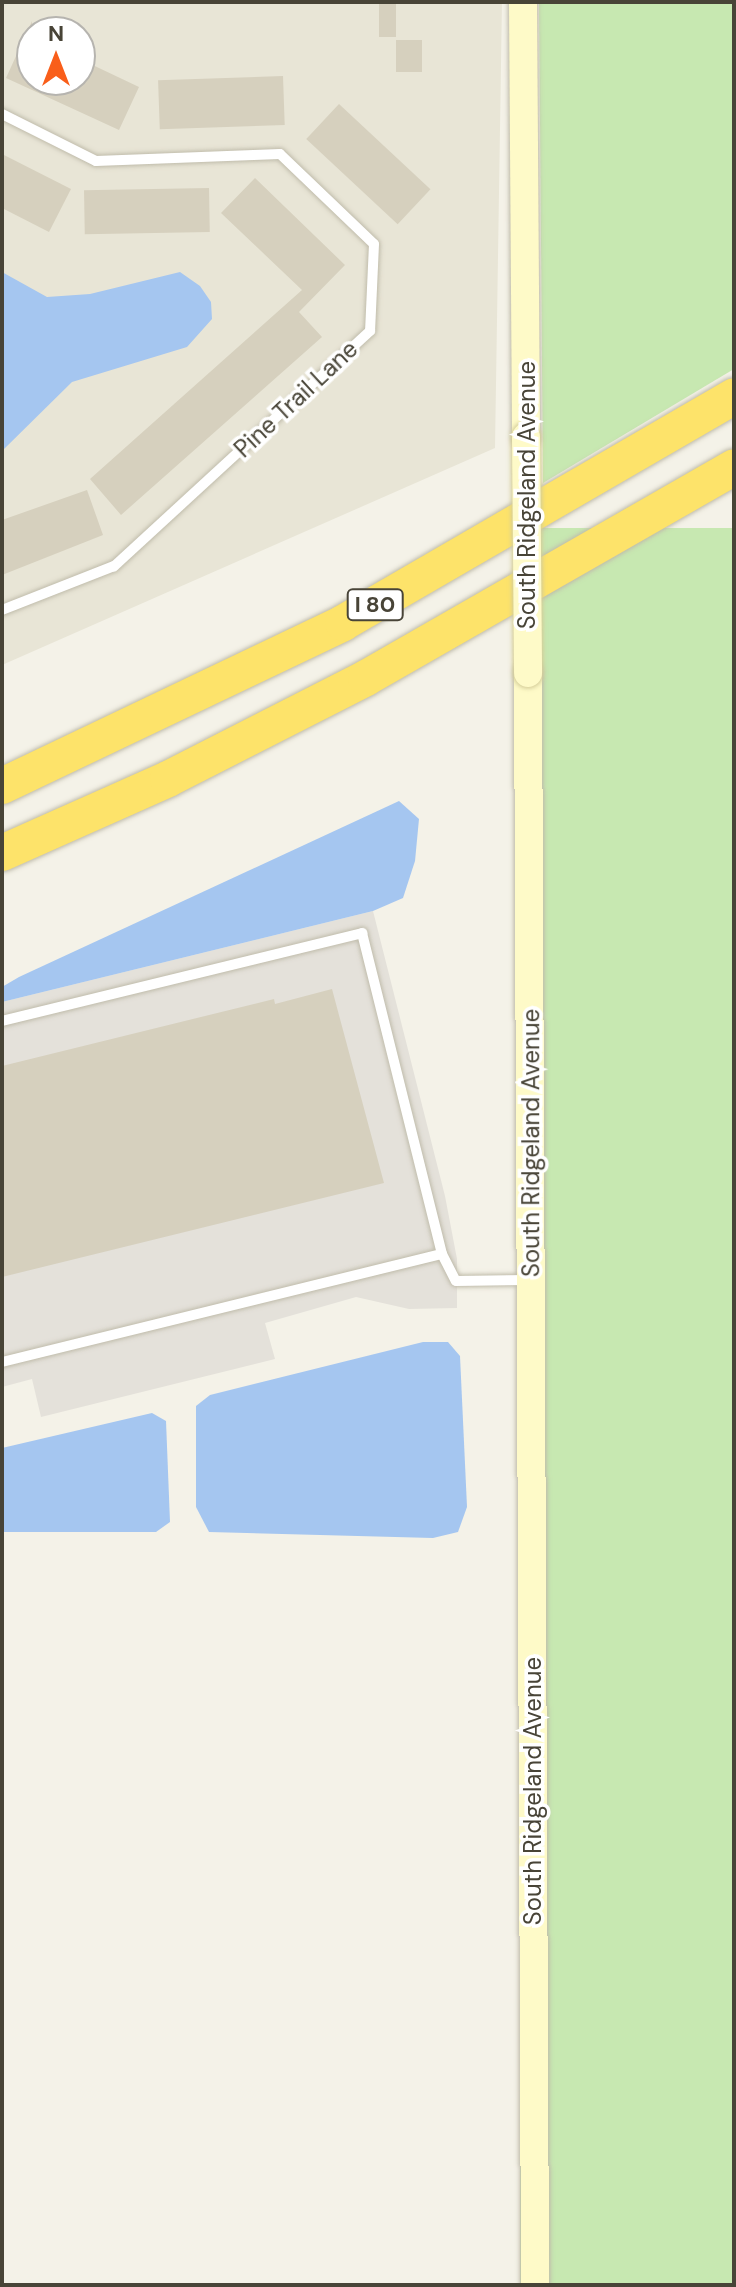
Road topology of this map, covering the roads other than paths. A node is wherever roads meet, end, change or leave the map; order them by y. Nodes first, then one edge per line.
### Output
1 (523, 2) edge
2 (2, 114) edge
3 (734, 396) edge
4 (734, 467) edge
5 (2, 610) edge
6 (2, 786) edge
7 (2, 853) edge
8 (2, 1021) edge
9 (442, 1254) junction
10 (531, 1280) junction
11 (2, 1362) edge
12 (535, 2285) edge

1 - 10 street, South Ridgeland Avenue, bridge
2 - 5 lane, Pine Trail Lane
3 - 6 highway, I 80
4 - 7 highway, I 80
8 - 9 lane
9 - 10 lane
9 - 11 lane
10 - 12 street, South Ridgeland Avenue

